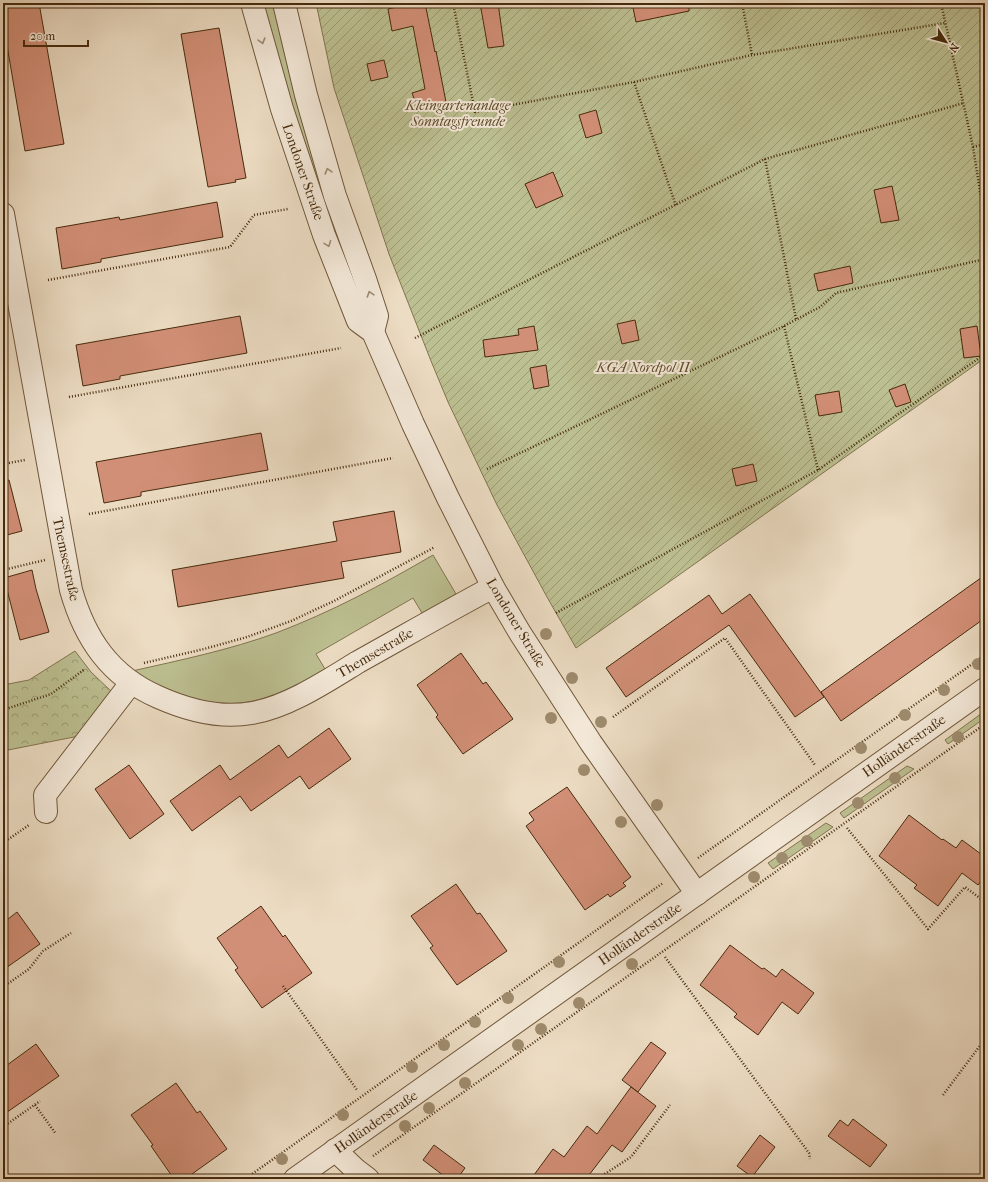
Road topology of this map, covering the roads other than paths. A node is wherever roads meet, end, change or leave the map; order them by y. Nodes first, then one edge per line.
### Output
1 (252, 3) edge
2 (284, 3) edge
3 (3, 214) edge
4 (373, 332) junction
5 (493, 587) junction
6 (132, 683) junction
7 (985, 689) edge
8 (46, 812) road end
9 (696, 894) junction
10 (335, 1150) junction
11 (295, 1179) edge
12 (368, 1179) edge

1 -> 4 street, Londoner Straße
4 -> 2 street, Londoner Straße
3 - 6 street, Themsestraße
4 - 5 street, Londoner Straße
5 - 6 street, Themsestraße
5 - 9 street, Londoner Straße
6 - 8 street
7 - 9 street, Holländerstraße
9 - 10 street, Holländerstraße
10 - 11 street, Holländerstraße
10 - 12 street

